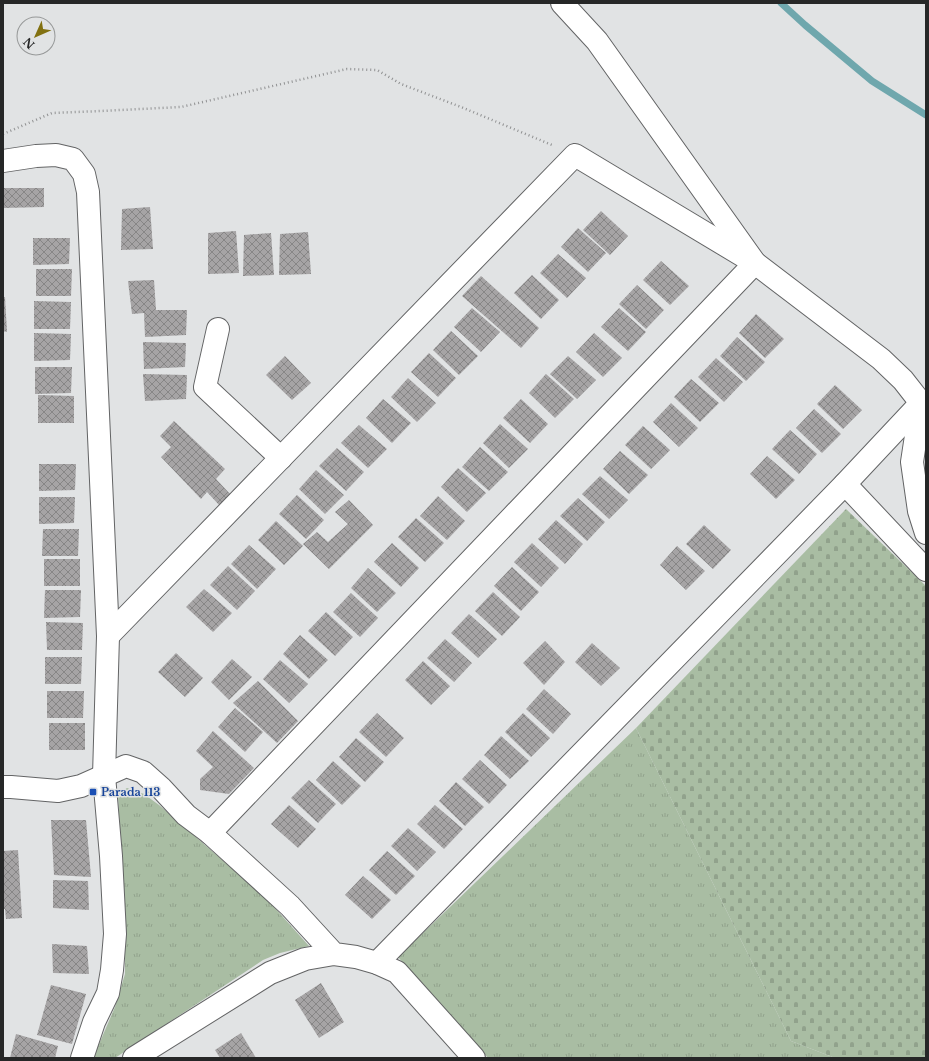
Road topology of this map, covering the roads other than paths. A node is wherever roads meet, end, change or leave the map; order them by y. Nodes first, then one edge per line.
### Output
1 (562, 3) edge
2 (3, 162) edge
3 (755, 263) junction
4 (218, 329) dead end
5 (923, 408) edge
6 (281, 458) junction
7 (845, 484) junction
8 (926, 533) edge
9 (926, 570) edge
10 (108, 636) junction
11 (104, 776) junction
12 (3, 787) edge
13 (210, 833) junction
14 (334, 954) junction
15 (377, 963) junction
16 (82, 1058) edge
17 (134, 1058) edge
18 (474, 1058) edge

1 - 3 street
2 - 10 street
3 - 5 street
3 - 6 street
3 - 13 street
4 - 6 street
5 - 7 street
5 - 8 street
6 - 10 street
7 - 9 street
7 - 15 street
10 - 11 street
11 - 12 street
11 - 13 street
11 - 16 street
13 - 14 street
14 - 15 street
14 - 17 street
15 - 18 street

